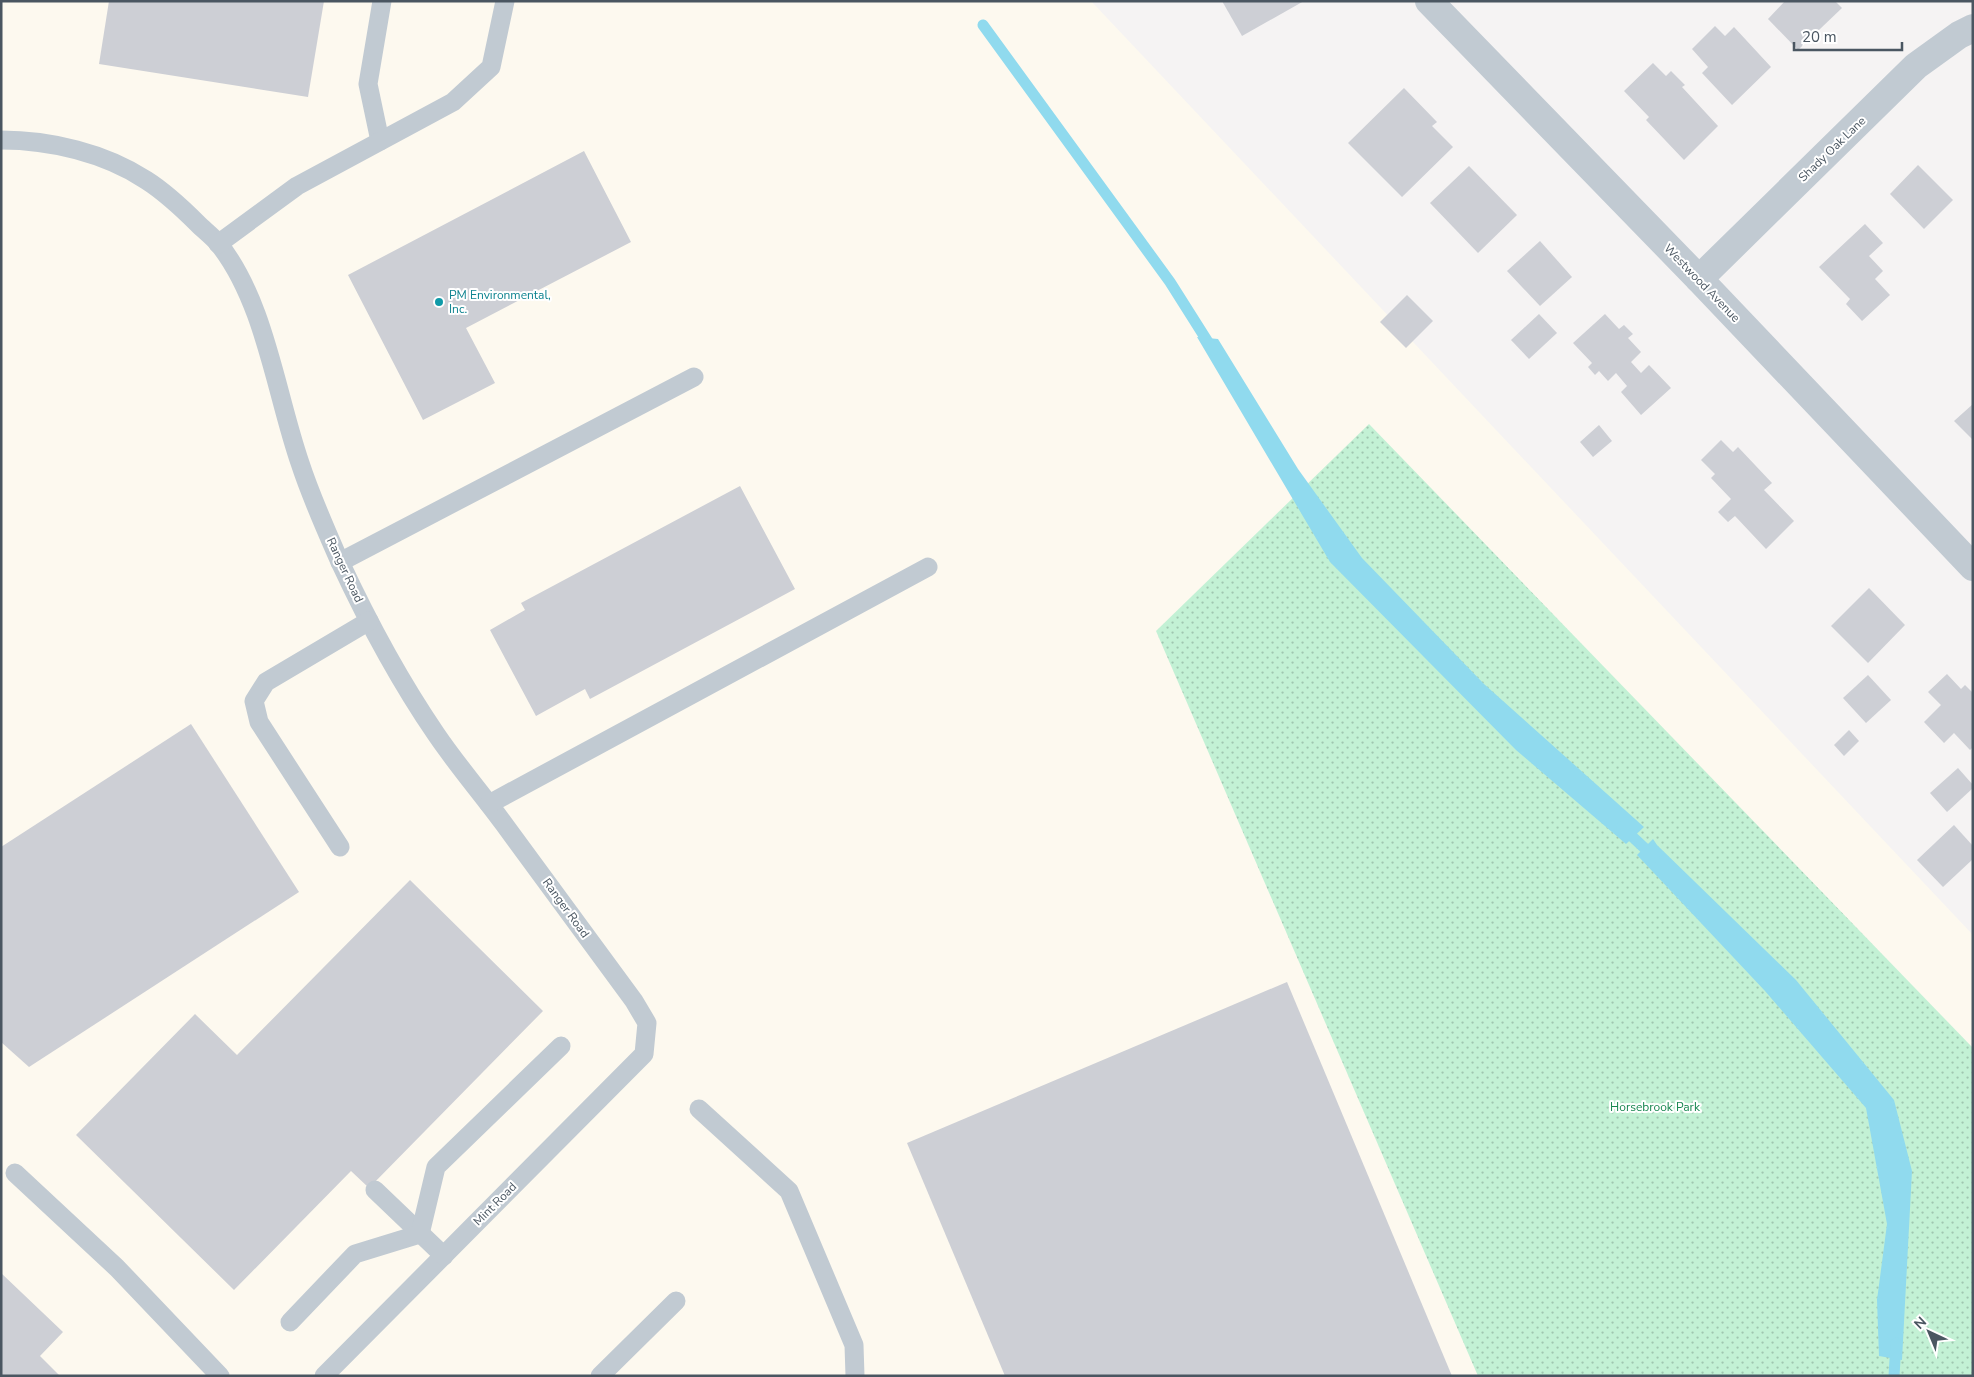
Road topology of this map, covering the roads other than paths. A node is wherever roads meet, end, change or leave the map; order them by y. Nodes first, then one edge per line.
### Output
1 (382, 1) edge
2 (505, 1) edge
3 (1429, 1) edge
4 (1973, 28) edge
5 (1, 140) edge
6 (380, 141) junction
7 (218, 244) junction
8 (1699, 279) junction
9 (694, 377) dead end
10 (340, 562) junction
11 (1973, 566) edge
12 (928, 568) dead end
13 (369, 621) junction
14 (490, 804) junction
15 (340, 847) dead end
16 (647, 1023) joint
17 (560, 1046) dead end
18 (700, 1108) dead end
19 (15, 1173) dead end
20 (375, 1190) dead end
21 (420, 1234) junction
22 (444, 1256) junction
23 (676, 1301) dead end
24 (290, 1322) dead end
25 (220, 1376) edge
26 (324, 1376) edge
27 (600, 1376) edge
28 (855, 1376) edge

1 - 6 lane
2 - 6 lane
3 - 8 street, Westwood Avenue
4 - 8 street, Shady Oak Lane
5 - 7 lane, Ranger Road
6 - 7 lane
7 - 10 lane, Ranger Road
8 - 11 street, Westwood Avenue
9 - 10 lane
10 - 13 lane, Ranger Road
12 - 14 lane
13 - 14 lane, Ranger Road
13 - 15 lane
14 - 16 lane, Ranger Road
16 - 22 lane, Mint Road
17 - 21 lane
18 - 28 lane
19 - 25 lane
20 - 21 lane
21 - 22 lane
21 - 24 lane
22 - 26 lane, Mint Road
23 - 27 lane

